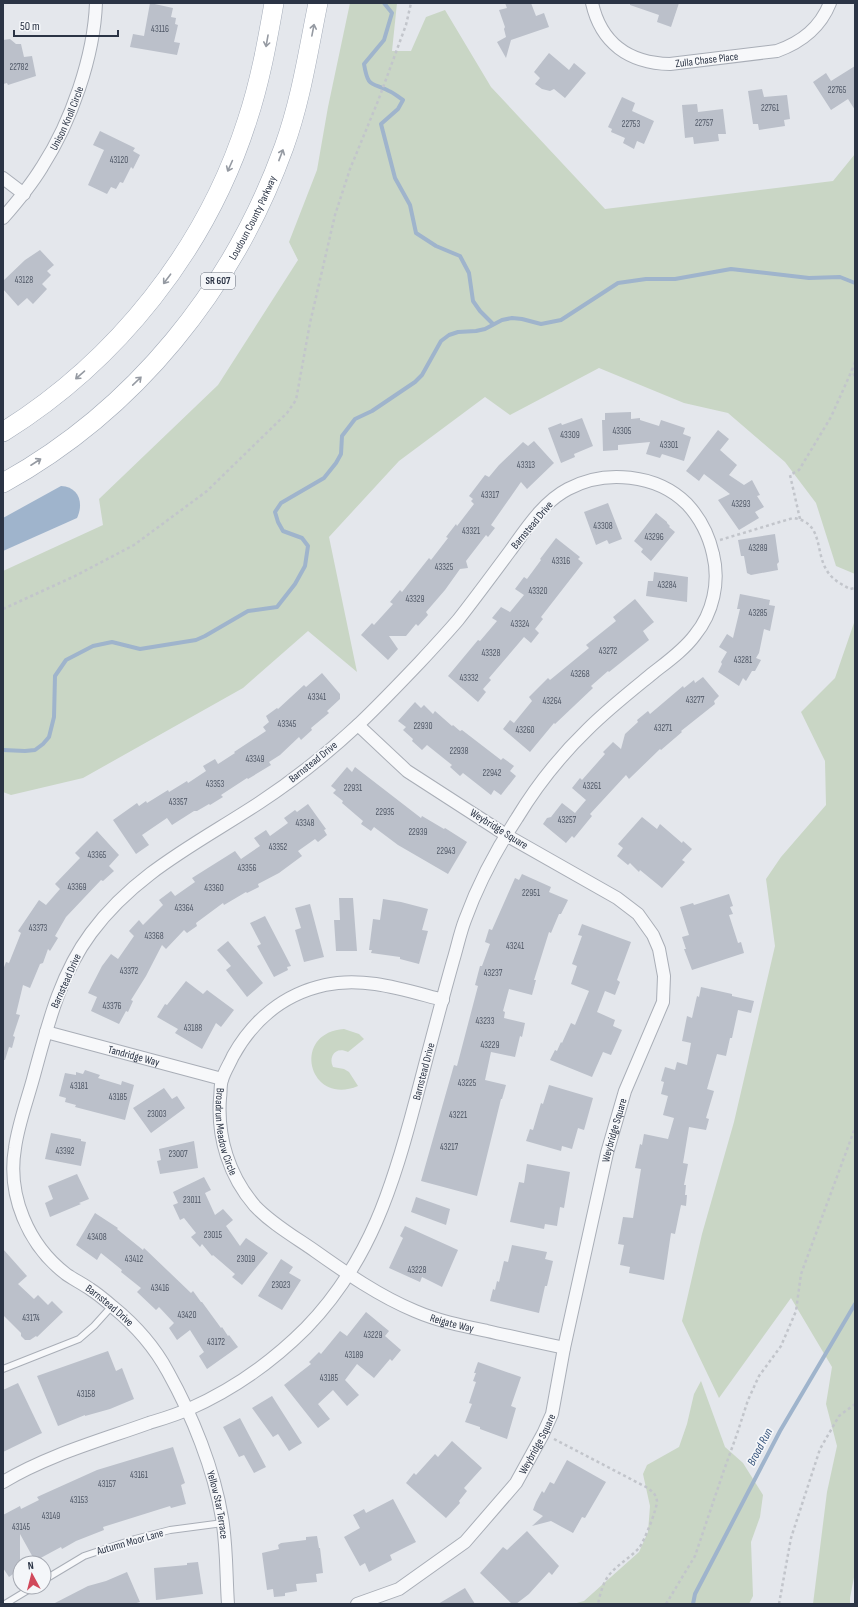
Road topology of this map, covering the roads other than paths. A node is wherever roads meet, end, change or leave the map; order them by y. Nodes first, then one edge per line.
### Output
1 (96, 3) edge
2 (274, 3) edge
3 (318, 3) edge
4 (592, 3) edge
5 (830, 3) edge
6 (3, 178) edge
7 (24, 194) junction
8 (3, 218) edge
9 (3, 432) edge
10 (3, 484) edge
11 (358, 725) junction
12 (506, 834) junction
13 (443, 1000) junction
14 (46, 1032) junction
15 (222, 1079) junction
16 (349, 1275) junction
17 (112, 1306) junction
18 (564, 1348) junction
19 (3, 1369) edge
20 (186, 1410) junction
21 (3, 1482) edge
22 (223, 1523) junction
23 (52, 1575) edge
24 (20, 1595) edge
25 (5, 1604) edge
26 (228, 1604) edge
27 (357, 1604) edge

1 - 7 street, Unison Knoll Circle
2 -> 9 main road
10 -> 3 main road, Loudoun County Parkway / SR 607
4 - 5 street, Zulla Chase Place
6 - 7 street
7 - 8 street, Unison Knoll Circle
11 - 12 street, Weybridge Square
11 - 12 street, Barnstead Drive
11 - 14 street, Barnstead Drive
12 - 13 street, Barnstead Drive
12 - 18 street, Weybridge Square
13 - 15 street, Broadrun Meadow Circle
13 - 16 street, Barnstead Drive
14 - 15 street, Tandridge Way
14 - 17 street, Barnstead Drive
15 - 16 street, Broadrun Meadow Circle
16 - 18 street, Reigate Way
16 - 20 street, Barnstead Drive
17 - 19 lane
17 - 20 street, Barnstead Drive
18 - 27 street, Weybridge Square
20 - 21 street, Barnstead Drive
20 - 22 street, Yellow Star Terrace
22 - 23 lane, Autumn Moor Lane
22 - 26 street, Yellow Star Terrace
24 - 25 lane

